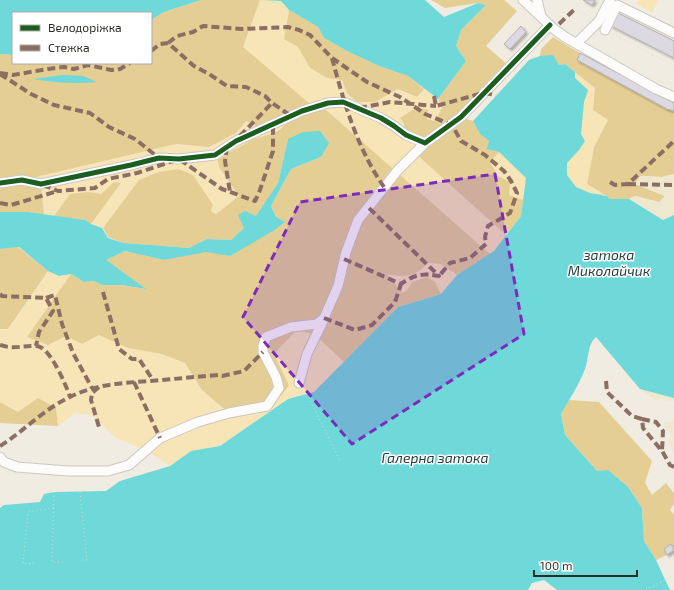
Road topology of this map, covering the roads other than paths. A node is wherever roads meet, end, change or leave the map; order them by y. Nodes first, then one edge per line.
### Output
1 (523, 0) edge
2 (537, 0) edge
3 (610, 0) edge
4 (541, 16) junction
5 (550, 25) junction
6 (605, 30) road end
7 (674, 33) edge
8 (577, 43) junction
9 (674, 97) edge
10 (425, 143) junction
11 (0, 183) edge
12 (324, 318) junction
13 (299, 383) dead end
14 (0, 457) edge

1 - 4 street
2 - 4 street
3 - 8 street
4 - 5 street
5 - 8 street
5 - 10 street
6 - 7 street
8 - 9 street
10 - 11 street
10 - 12 street
12 - 13 street
12 - 14 street

